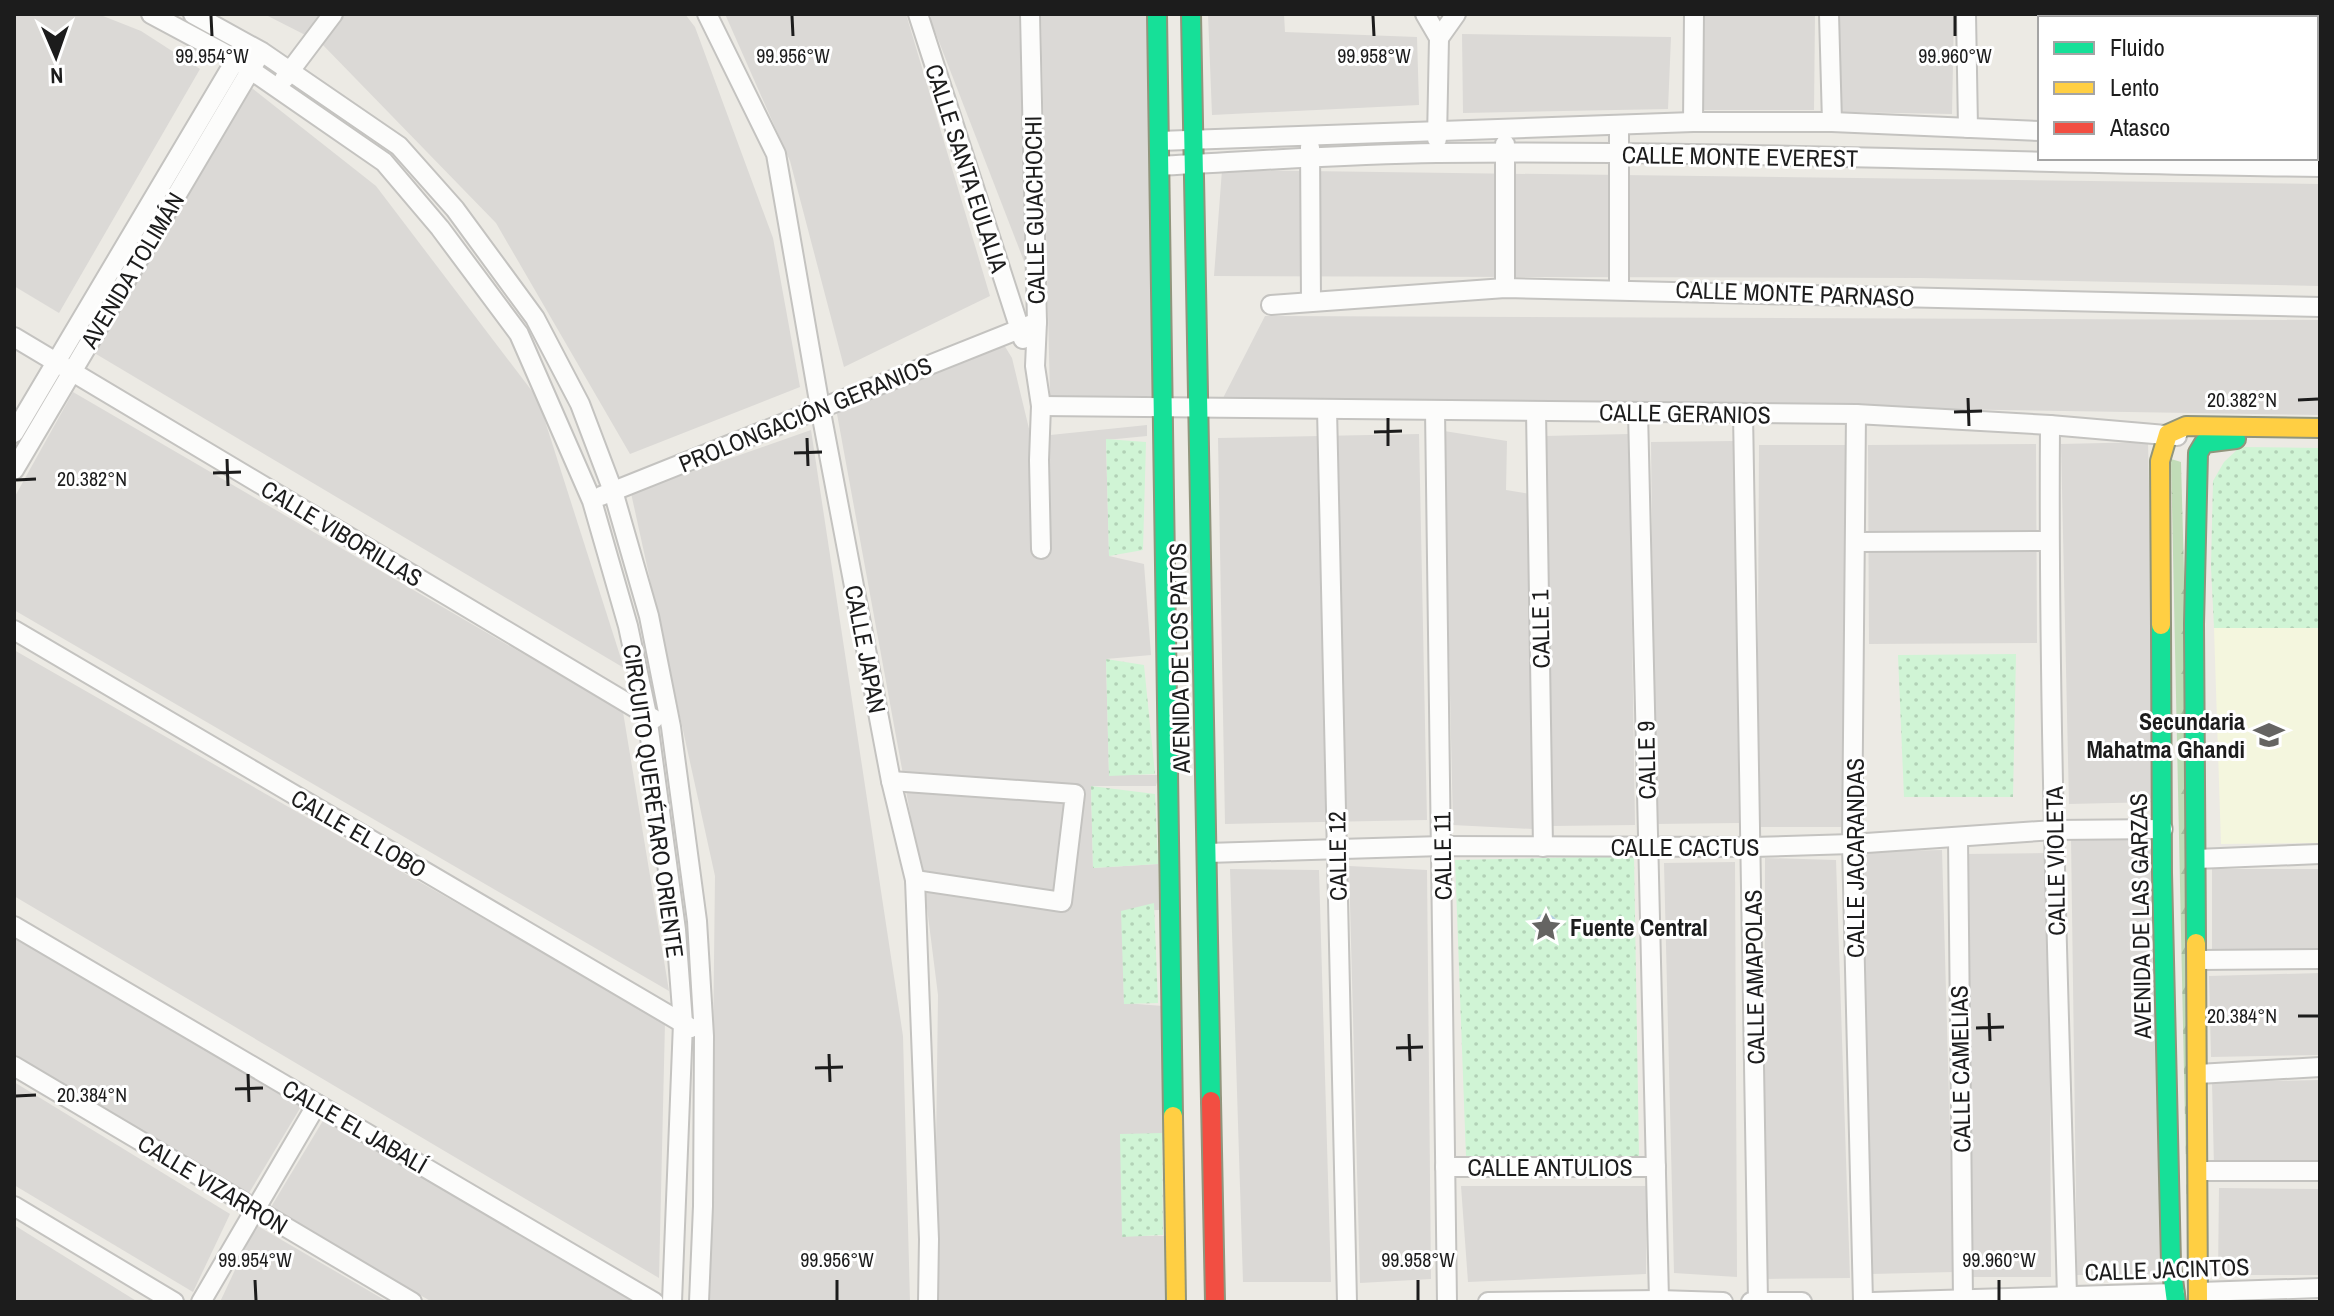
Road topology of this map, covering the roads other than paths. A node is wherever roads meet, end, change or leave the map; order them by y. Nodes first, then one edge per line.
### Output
1 (151, 14) edge
2 (193, 14) edge
3 (333, 14) edge
4 (707, 14) edge
5 (918, 14) edge
6 (1030, 14) edge
7 (1157, 14) edge
8 (1191, 14) edge
9 (1425, 14) edge
10 (1456, 14) edge
11 (1694, 14) edge
12 (1829, 14) edge
13 (1966, 14) edge
14 (1439, 38) junction
15 (262, 52) joint
16 (244, 57) junction
17 (289, 72) junction
18 (277, 87) junction
19 (1693, 122) junction
20 (1753, 122) junction
21 (1832, 122) junction
22 (1619, 126) junction
23 (1968, 128) junction
24 (1504, 130) junction
25 (1437, 131) junction
26 (2038, 131) edge
27 (1310, 136) junction
28 (1193, 140) junction
29 (1159, 141) junction
30 (1436, 153) junction
31 (1505, 153) junction
32 (1619, 154) junction
33 (1754, 155) junction
34 (1311, 157) junction
35 (2058, 161) edge
36 (1195, 164) junction
37 (1160, 166) junction
38 (2320, 167) edge
39 (479, 241) junction
40 (461, 256) junction
41 (1505, 288) junction
42 (1619, 289) junction
43 (1311, 301) junction
44 (1271, 305) dead end
45 (2320, 307) edge
46 (1037, 322) junction
47 (1018, 328) junction
48 (14, 337) edge
49 (65, 366) junction
50 (1035, 366) junction
51 (1041, 406) junction
52 (820, 407) junction
53 (1163, 408) junction
54 (1199, 408) junction
55 (1327, 409) junction
56 (1435, 410) junction
57 (1536, 411) junction
58 (1638, 412) junction
59 (1743, 413) junction
60 (1856, 414) junction
61 (2050, 425) junction
62 (2320, 428) edge
63 (14, 433) edge
64 (2168, 434) junction
65 (2320, 442) edge
66 (2204, 443) junction
67 (14, 470) edge
68 (613, 491) junction
69 (592, 501) junction
70 (2049, 541) junction
71 (1857, 542) junction
72 (1041, 549) dead end
73 (2194, 624) junction
74 (2161, 625) junction
75 (14, 630) edge
76 (647, 715) junction
77 (671, 727) junction
78 (891, 781) junction
79 (2163, 829) junction
80 (2054, 830) junction
81 (1958, 838) junction
82 (1852, 844) junction
83 (1442, 846) junction
84 (1543, 847) junction
85 (1752, 847) junction
86 (1337, 848) junction
87 (1649, 848) junction
88 (1207, 853) junction
89 (2320, 854) edge
90 (2196, 859) junction
91 (915, 880) junction
92 (14, 926) edge
93 (2320, 959) edge
94 (2198, 960) junction
95 (683, 1023) junction
96 (704, 1036) junction
97 (14, 1066) edge
98 (2320, 1067) edge
99 (2198, 1074) junction
100 (317, 1104) junction
101 (1445, 1167) junction
102 (1656, 1167) junction
103 (2198, 1171) junction
104 (2320, 1171) edge
105 (14, 1206) edge
106 (255, 1209) junction
107 (2320, 1288) edge
108 (2067, 1296) junction
109 (2175, 1297) edge
110 (2199, 1297) edge
111 (1659, 1300) junction
112 (1963, 1300) junction
113 (174, 1302) edge
114 (201, 1302) edge
115 (412, 1302) edge
116 (654, 1302) edge
117 (672, 1302) edge
118 (699, 1302) edge
119 (928, 1302) edge
120 (1176, 1302) edge
121 (1215, 1302) edge
122 (1347, 1302) edge
123 (1447, 1302) edge
124 (1488, 1302) edge
125 (1723, 1302) edge
126 (1751, 1302) edge
127 (1758, 1302) edge
128 (1802, 1302) edge
129 (1863, 1302) edge
130 (1872, 1302) edge

1 - 16 street, CIRCUITO QUERÉTARO ORIENTE
2 - 16 street, CIRCUITO QUERÉTARO ORIENTE
3 - 17 street
4 - 52 street, CALLE JAPAN
5 - 47 street, CALLE SANTA EULALIA
6 - 46 street, CALLE GUACHOCHI
7 - 29 street, AVENIDA DE LOS PATOS
8 - 28 street, AVENIDA DE LOS PATOS
9 - 14 street
10 - 14 street
11 - 19 street
12 - 21 street
13 - 23 street
14 - 25 street
15 - 16 street, AVENIDA TOLIMÁN
15 - 17 street, CIRCUITO QUERÉTARO ORIENTE
16 - 18 street, CIRCUITO QUERÉTARO ORIENTE
16 - 49 street, AVENIDA TOLIMÁN
17 - 18 street
17 - 39 street, CIRCUITO QUERÉTARO ORIENTE
18 - 40 street, CIRCUITO QUERÉTARO ORIENTE
19 - 20 street, CALLE MONTE EVEREST
19 - 22 street, CALLE MONTE EVEREST
20 - 21 street, CALLE MONTE EVEREST
20 - 33 street
21 - 23 street, CALLE MONTE EVEREST
22 - 24 street, CALLE MONTE EVEREST
22 - 32 street
23 - 26 street, CALLE MONTE EVEREST
24 - 25 street, CALLE MONTE EVEREST
24 - 31 street
25 - 27 street, CALLE MONTE EVEREST
25 - 30 street
27 - 28 street, CALLE MONTE EVEREST
27 - 34 street
28 - 29 street, CALLE MONTE EVEREST
28 - 36 street, AVENIDA DE LOS PATOS
29 - 37 street, AVENIDA DE LOS PATOS
30 - 31 street, CALLE MONTE EVEREST
30 - 34 street, CALLE MONTE EVEREST
31 - 32 street, CALLE MONTE EVEREST
31 - 41 street
32 - 33 street, CALLE MONTE EVEREST
32 - 42 street
33 - 35 street, CALLE MONTE EVEREST
34 - 36 street, CALLE MONTE EVEREST
34 - 43 street
35 - 38 street, CALLE MONTE EVEREST
36 - 37 street, CALLE MONTE EVEREST
36 - 54 street, AVENIDA DE LOS PATOS
37 - 53 street, AVENIDA DE LOS PATOS
39 - 40 street
39 - 68 street, CIRCUITO QUERÉTARO ORIENTE
40 - 69 street, CIRCUITO QUERÉTARO ORIENTE
41 - 42 street, CALLE MONTE PARNASO
41 - 43 street, CALLE MONTE PARNASO
42 - 45 street, CALLE MONTE PARNASO
43 - 44 street, CALLE MONTE PARNASO
46 - 47 street, PROLONGACIÓN GERANIOS
46 - 50 street, CALLE GUACHOCHI
47 - 50 street, CALLE SANTA EULALIA
47 - 52 street, PROLONGACIÓN GERANIOS
48 - 49 street, CALLE VIBORILLAS
49 - 63 street, AVENIDA TOLIMÁN
49 - 67 street, AVENIDA TOLIMÁN
49 - 76 street, CALLE VIBORILLAS
50 - 51 street, CALLE GUACHOCHI
51 - 53 street
51 - 72 street, CALLE GUACHOCHI
52 - 68 street, PROLONGACIÓN GERANIOS
52 - 78 street, CALLE JAPAN
53 - 54 street, CALLE GERANIOS
53 - 120 street, AVENIDA DE LOS PATOS
54 - 55 street, CALLE GERANIOS
54 - 88 street, AVENIDA DE LOS PATOS
55 - 56 street, CALLE GERANIOS
55 - 86 street, CALLE 12
56 - 57 street, CALLE GERANIOS
56 - 83 street, CALLE 11
57 - 58 street, CALLE GERANIOS
57 - 84 street, CALLE 1
58 - 59 street, CALLE GERANIOS
58 - 87 street, CALLE 9
59 - 60 street, CALLE GERANIOS
59 - 85 street, CALLE AMAPOLAS
60 - 61 street, CALLE GERANIOS
60 - 71 street, CALLE JACARANDAS
61 - 64 street, CALLE GERANIOS
61 - 70 street, CALLE VIOLETA
62 - 64 street
64 - 66 street, CALLE GERANIOS
64 - 74 street, AVENIDA DE LAS GARZAS
65 - 66 street
66 - 73 street
68 - 69 street, PROLONGACIÓN GERANIOS
68 - 77 street, CIRCUITO QUERÉTARO ORIENTE
69 - 76 street, CIRCUITO QUERÉTARO ORIENTE
70 - 71 street
70 - 80 street, CALLE VIOLETA
71 - 82 street, CALLE JACARANDAS
73 - 74 street
73 - 90 street
74 - 79 street, AVENIDA DE LAS GARZAS
75 - 95 street, CALLE EL LOBO
76 - 77 street, CALLE VIBORILLAS
76 - 95 street, CIRCUITO QUERÉTARO ORIENTE
77 - 96 street, CIRCUITO QUERÉTARO ORIENTE
78 - 91 street, CALLE JAPAN
78 - 91 street
79 - 80 street, CALLE CACTUS
79 - 109 street, AVENIDA DE LAS GARZAS
80 - 81 street, CALLE CACTUS
80 - 108 street, CALLE VIOLETA
81 - 82 street, CALLE CACTUS
81 - 112 street, CALLE CAMELIAS
82 - 85 street, CALLE CACTUS
82 - 129 street, CALLE JACARANDAS
83 - 84 street, CALLE CACTUS
83 - 86 street, CALLE CACTUS
83 - 101 street, CALLE 11
84 - 87 street, CALLE CACTUS
85 - 87 street, CALLE CACTUS
85 - 127 street, CALLE AMAPOLAS
86 - 88 street, CALLE CACTUS
86 - 122 street, CALLE 12
87 - 102 street, CALLE 9
88 - 121 street, AVENIDA DE LOS PATOS
89 - 90 street
90 - 94 street
91 - 119 street, CALLE JAPAN
92 - 100 street, CALLE EL JABALÍ
93 - 94 street
94 - 99 street
95 - 96 street, CALLE EL LOBO
95 - 117 street, CIRCUITO QUERÉTARO ORIENTE
96 - 118 street, CIRCUITO QUERÉTARO ORIENTE
97 - 106 street, CALLE VIZARRON
98 - 99 street
99 - 103 street
100 - 106 street
100 - 116 street, CALLE EL JABALÍ
101 - 102 street, CALLE ANTULIOS
101 - 123 street, CALLE 11
102 - 111 street, CALLE 9
103 - 104 street
103 - 110 street
105 - 113 street
106 - 114 street
106 - 115 street, CALLE VIZARRON
107 - 110 street, CALLE JACINTOS
108 - 109 street, CALLE JACINTOS
108 - 112 street, CALLE JACINTOS
109 - 110 street, CALLE JACINTOS
111 - 124 street
111 - 125 street
112 - 130 street, CALLE JACINTOS
126 - 127 street
127 - 128 street

